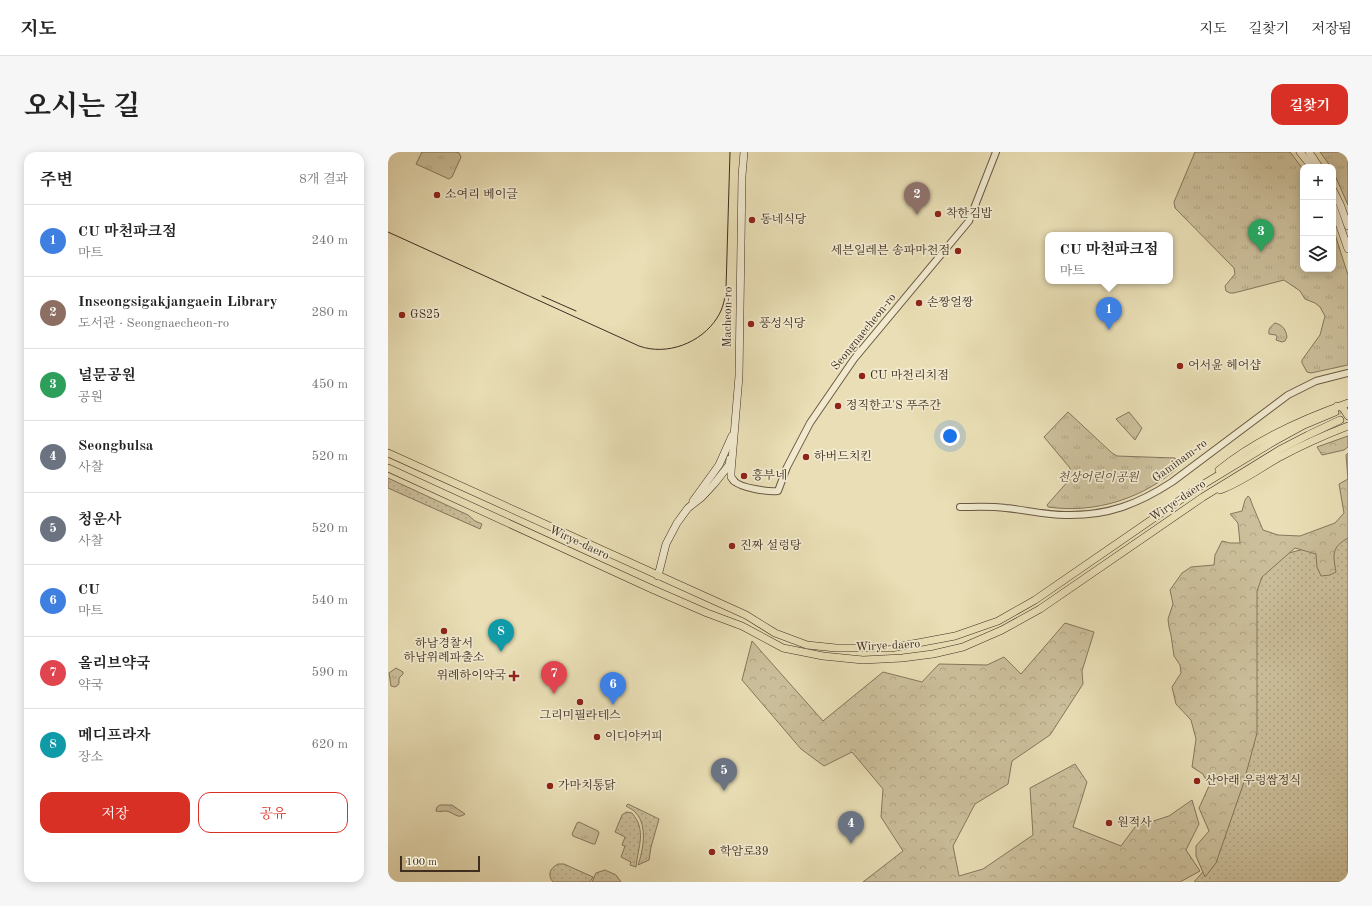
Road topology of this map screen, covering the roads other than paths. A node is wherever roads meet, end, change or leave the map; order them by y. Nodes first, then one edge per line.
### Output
1 (744, 152) edge
2 (996, 152) edge
3 (1300, 152) edge
4 (1309, 152) edge
5 (1310, 164) edge
6 (1317, 164) edge
7 (1336, 196) edge
8 (1336, 215) edge
9 (1348, 226) edge
10 (1348, 249) edge
11 (1348, 374) edge
12 (1348, 403) edge
13 (1336, 409) junction
14 (1348, 416) edge
15 (1340, 420) tunnel mouth
16 (1348, 420) edge
17 (1346, 427) edge
18 (734, 432) junction
19 (733, 445) junction
20 (388, 453) edge
21 (388, 468) edge
22 (734, 481) joint
23 (1203, 497) junction
24 (960, 507) dead end
25 (688, 508) junction
26 (658, 576) junction

1 - 18 main road, Macheon-ro
2 - 22 street, Seongnaecheon-ro
3 - 5 main road
4 - 6 main road
7 - 9 main road
8 - 10 main road
11 - 24 street, Gaminam-ro
12 - 13 main road, Wirye-daero
13 - 14 main road
13 - 26 main road, Wirye-daero
15 - 23 main road, Wirye-daero
16 - 17 main road
17 - 23 main road
18 - 19 main road, Macheon-ro
18 - 25 main road
19 - 22 main road, Macheon-ro
19 - 25 main road
20 - 26 main road, Wirye-daero
21 - 23 main road, Wirye-daero
25 - 26 main road

